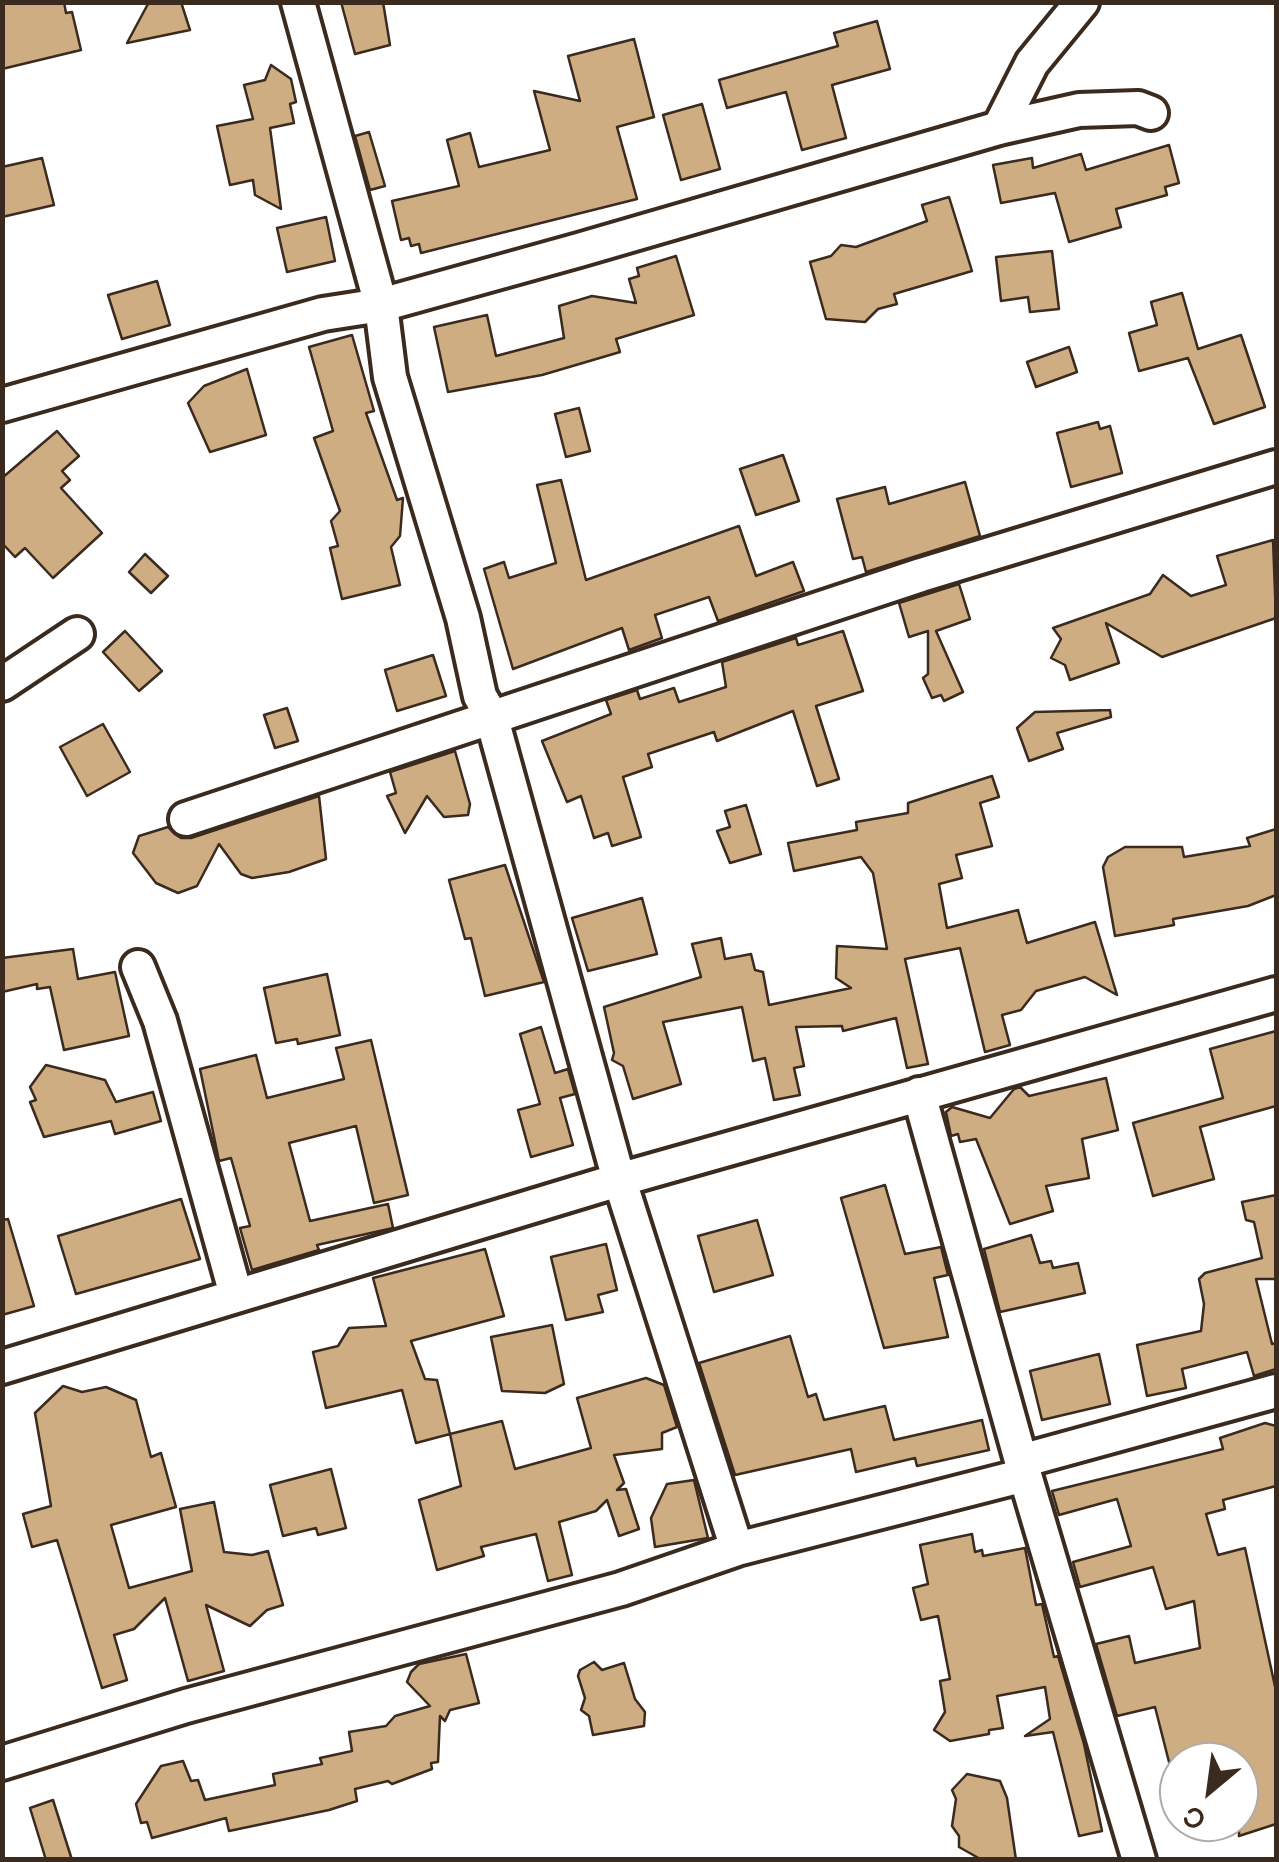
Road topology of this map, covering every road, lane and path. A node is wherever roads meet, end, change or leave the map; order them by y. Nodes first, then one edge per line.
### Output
1 (298, 2) edge
2 (1082, 2) edge
3 (1151, 113) dead end
4 (999, 128) junction
5 (381, 305) junction
6 (2, 405) edge
7 (1276, 467) edge
8 (77, 634) dead end
9 (2, 684) edge
10 (491, 715) junction
11 (186, 819) dead end
12 (138, 967) dead end
13 (1276, 994) edge
14 (919, 1094) junction
15 (622, 1179) junction
16 (236, 1295) junction
17 (2, 1367) edge
18 (1276, 1391) edge
19 (1023, 1468) junction
20 (737, 1549) junction
21 (2, 1763) edge
22 (1139, 1860) edge

1 - 5 street
2 - 4 street
3 - 4 street
4 - 5 street
5 - 6 street
5 - 10 street
7 - 10 street
8 - 9 street
10 - 11 street
10 - 15 street
12 - 16 street
13 - 14 street
14 - 15 street
14 - 19 street
15 - 16 street
15 - 20 street
16 - 17 street
18 - 19 street
19 - 20 street
19 - 22 street
20 - 21 street

